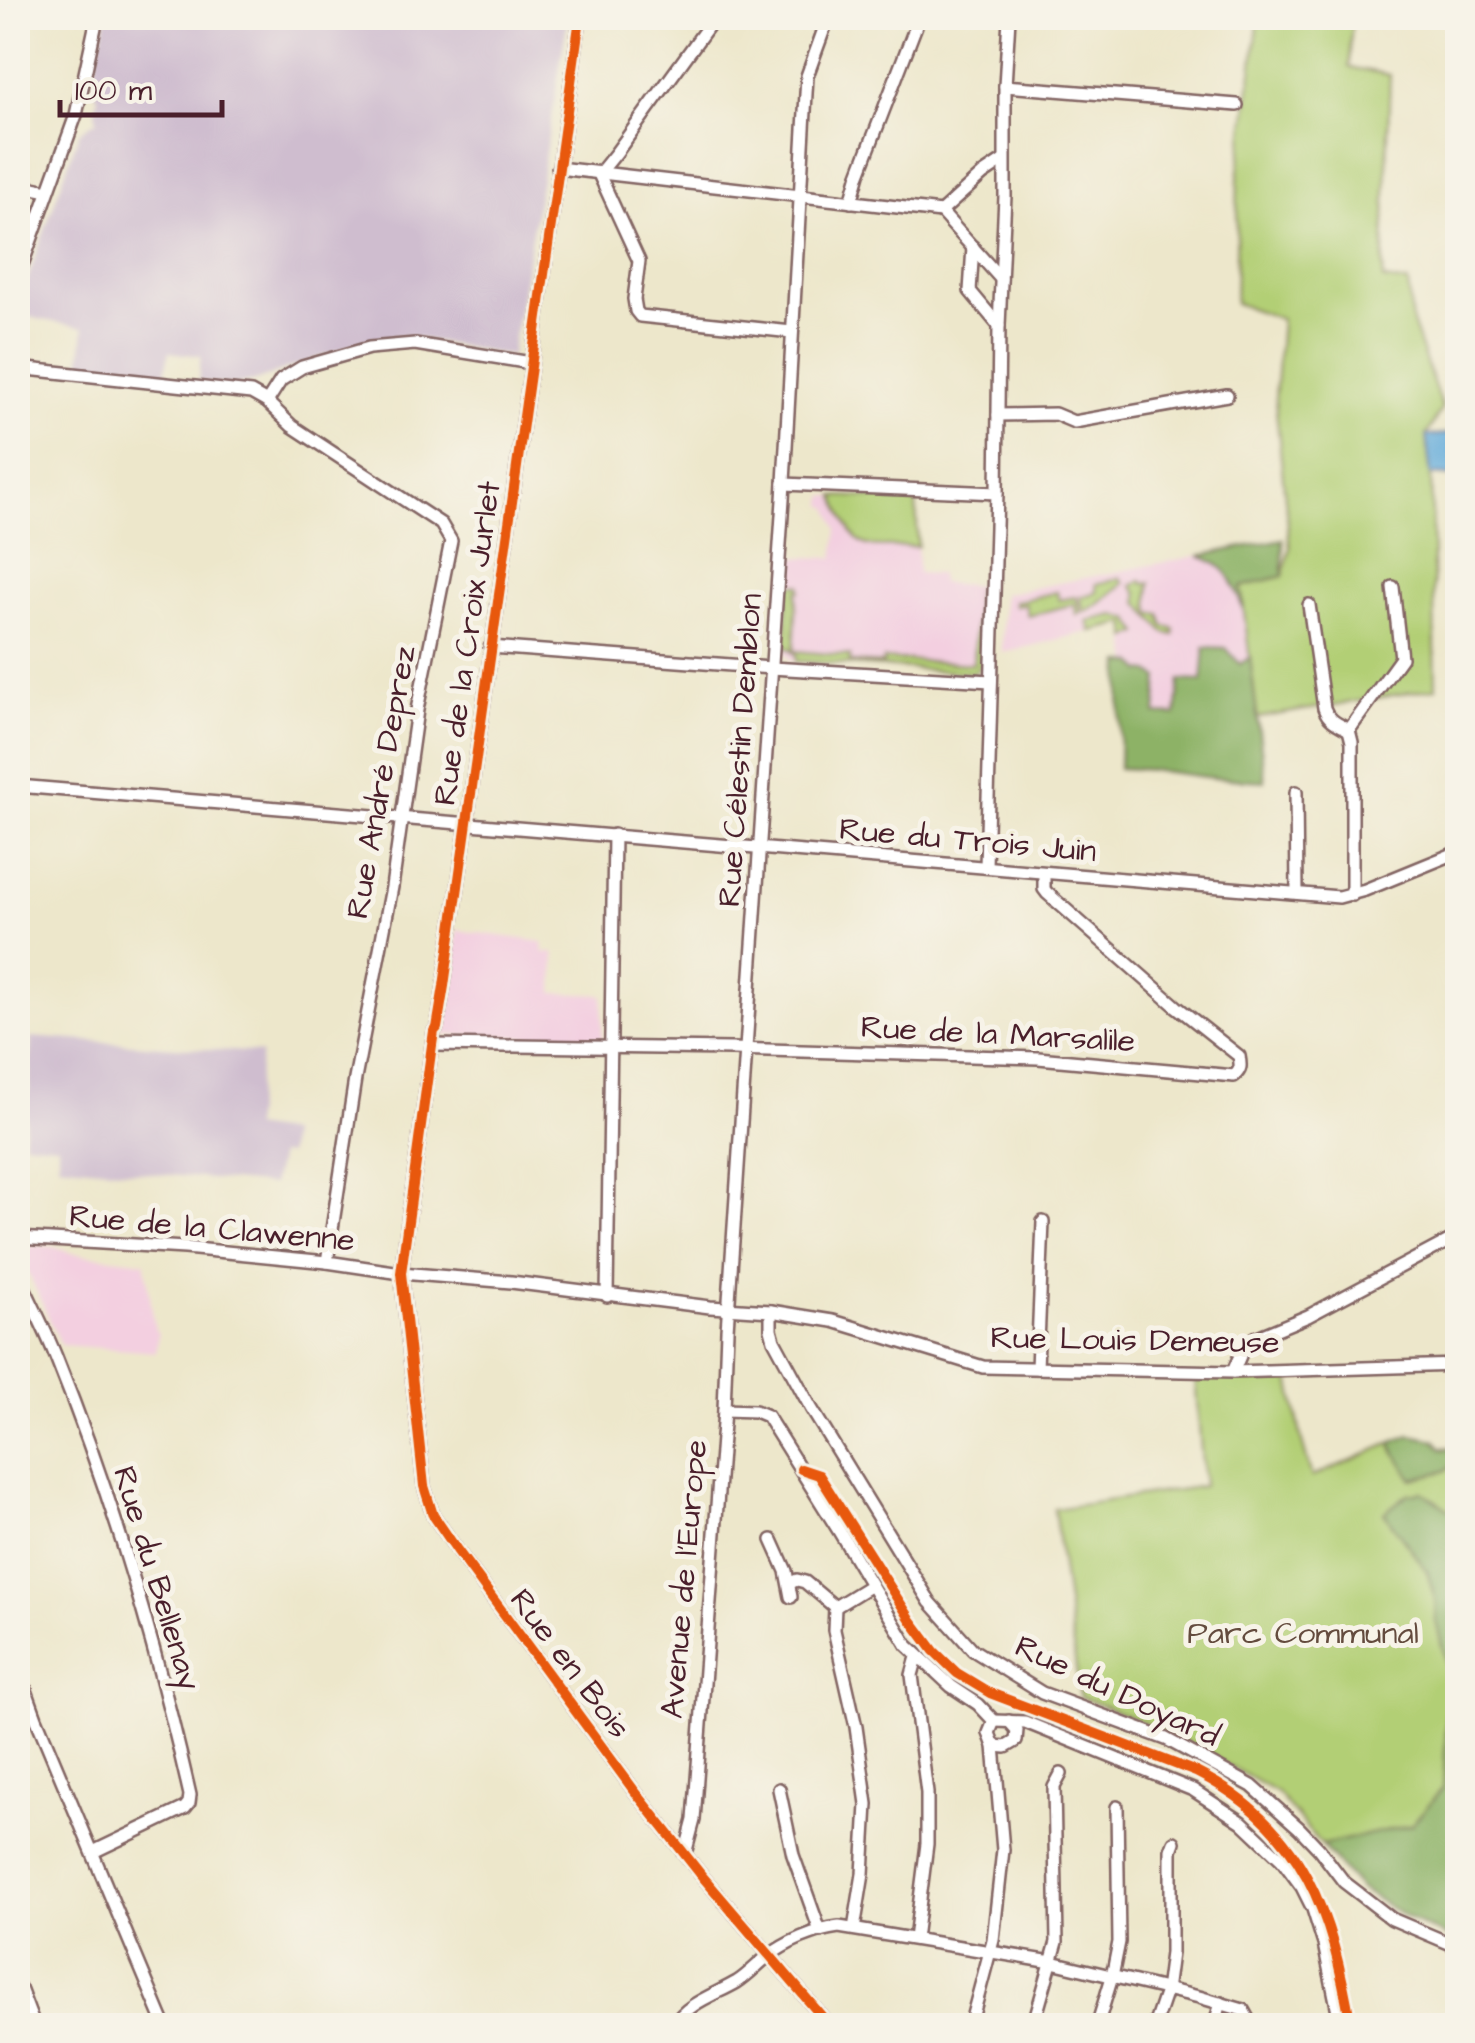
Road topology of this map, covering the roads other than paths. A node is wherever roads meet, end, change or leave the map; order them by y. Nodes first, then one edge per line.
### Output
1 (97, 18) edge
2 (580, 18) edge
3 (714, 18) edge
4 (828, 18) edge
5 (920, 18) edge
6 (1008, 18) edge
7 (1005, 86) junction
8 (1237, 105) dead end
9 (1004, 160) junction
10 (558, 168) junction
11 (599, 174) junction
12 (18, 185) edge
13 (48, 191) junction
14 (802, 197) junction
15 (851, 202) junction
16 (941, 212) junction
17 (973, 246) junction
18 (18, 276) edge
19 (1001, 279) junction
20 (999, 326) junction
21 (792, 332) junction
22 (531, 363) junction
23 (18, 368) edge
24 (1227, 395) dead end
25 (266, 402) junction
26 (998, 415) junction
27 (784, 484) junction
28 (997, 493) junction
29 (1393, 588) dead end
30 (1309, 605) dead end
31 (490, 647) junction
32 (771, 668) junction
33 (990, 681) junction
34 (1349, 730) junction
35 (18, 786) edge
36 (1296, 792) dead end
37 (401, 817) junction
38 (466, 822) junction
39 (614, 835) junction
40 (760, 849) junction
41 (1458, 852) edge
42 (986, 866) junction
43 (1044, 874) junction
44 (1297, 893) junction
45 (1352, 895) junction
46 (432, 1046) junction
47 (610, 1048) junction
48 (747, 1050) junction
49 (1043, 1222) dead end
50 (1458, 1236) edge
51 (18, 1238) edge
52 (326, 1262) junction
53 (18, 1274) edge
54 (401, 1274) junction
55 (607, 1296) junction
56 (729, 1308) junction
57 (770, 1311) junction
58 (1458, 1365) edge
59 (1037, 1368) junction
60 (1234, 1372) junction
61 (724, 1410) junction
62 (772, 1540) dead end
63 (790, 1583) junction
64 (870, 1585) junction
65 (791, 1597) dead end
66 (835, 1607) junction
67 (918, 1658) junction
68 (18, 1668) edge
69 (999, 1720) junction
70 (994, 1746) junction
71 (1062, 1774) dead end
72 (779, 1790) dead end
73 (1117, 1806) dead end
74 (1174, 1842) dead end
75 (93, 1852) junction
76 (685, 1854) junction
77 (854, 1929) junction
78 (820, 1931) junction
79 (914, 1938) junction
80 (1458, 1946) edge
81 (991, 1951) junction
82 (768, 1956) junction
83 (1052, 1962) junction
84 (1112, 1977) junction
85 (18, 1989) edge
86 (1458, 1989) edge
87 (1166, 1990) junction
88 (18, 2004) edge
89 (1221, 2004) junction
90 (1247, 2022) edge
91 (24, 2026) edge
92 (32, 2026) edge
93 (165, 2026) edge
94 (673, 2026) edge
95 (830, 2026) edge
96 (970, 2026) edge
97 (1033, 2026) edge
98 (1097, 2026) edge
99 (1154, 2026) edge
100 (1214, 2026) edge
101 (1341, 2026) edge
102 (1451, 2026) edge

1 - 13 street
2 - 10 street, Rue de la Croix Jurlet
3 - 11 street
4 - 14 street, Rue Célestin Demblon
5 - 15 street
6 - 7 street
7 - 8 street
7 - 9 street
9 - 16 street
9 - 19 street
10 - 11 street
10 - 22 street, Rue de la Croix Jurlet
11 - 14 street
11 - 21 street
12 - 13 street
13 - 18 street
14 - 15 street
14 - 21 street, Rue Célestin Demblon
15 - 16 street
16 - 17 street
17 - 19 street
17 - 20 street
19 - 20 street
20 - 26 street
21 - 27 street, Rue Célestin Demblon
22 - 25 street
22 - 31 street, Rue de la Croix Jurlet
23 - 25 street
24 - 26 street
25 - 37 street, Rue André Deprez
26 - 28 street
27 - 28 street
27 - 32 street, Rue Célestin Demblon
28 - 33 street
29 - 34 street
30 - 34 street
31 - 32 street
31 - 38 street, Rue de la Croix Jurlet
32 - 33 street
32 - 40 street, Rue Célestin Demblon
33 - 42 street
34 - 45 street
35 - 37 street, Rue du Trois Juin
36 - 44 street
37 - 38 street, Rue du Trois Juin
37 - 52 street, Rue André Deprez
38 - 39 street, Rue du Trois Juin
38 - 46 street, Rue de la Croix Jurlet
39 - 40 street, Rue du Trois Juin
39 - 47 street
40 - 42 street, Rue du Trois Juin
40 - 48 street, Rue Célestin Demblon
41 - 45 street, Rue du Trois Juin
42 - 43 street, Rue du Trois Juin
43 - 44 street, Rue du Trois Juin
43 - 48 street, Rue de la Marsalile
44 - 45 street, Rue du Trois Juin
46 - 47 street
46 - 54 street, Rue de la Croix Jurlet
47 - 48 street
47 - 55 street
48 - 56 street, Rue Célestin Demblon
49 - 59 street
50 - 60 street
51 - 52 street, Rue de la Clawenne
52 - 54 street, Rue de la Clawenne
53 - 75 street, Rue du Bellenay
54 - 55 street, Rue Louis Demeuse
54 - 76 street, Rue en Bois
55 - 56 street, Rue Louis Demeuse
56 - 57 street, Rue Louis Demeuse
56 - 61 street, Avenue de l'Europe
57 - 59 street, Rue Louis Demeuse
57 - 80 street, Rue du Doyard
58 - 60 street, Rue Louis Demeuse
59 - 60 street, Rue Louis Demeuse
61 - 64 street
61 - 76 street, Avenue de l'Europe
62 - 63 street
63 - 65 street
63 - 66 street
64 - 66 street
64 - 67 street
66 - 77 street
67 - 69 street
67 - 79 street
68 - 75 street
69 - 70 street
69 - 70 street
69 - 101 street
70 - 81 street
71 - 83 street
72 - 78 street
73 - 84 street
74 - 87 street
75 - 93 street
76 - 82 street, Rue en Bois
77 - 78 street
77 - 79 street
78 - 82 street
79 - 81 street
81 - 83 street
81 - 96 street
82 - 94 street
82 - 95 street, Rue en Bois
83 - 84 street
83 - 97 street
84 - 87 street
84 - 98 street
85 - 92 main road
86 - 102 street
87 - 89 street
87 - 99 street
88 - 91 main road
89 - 90 street
89 - 100 street

